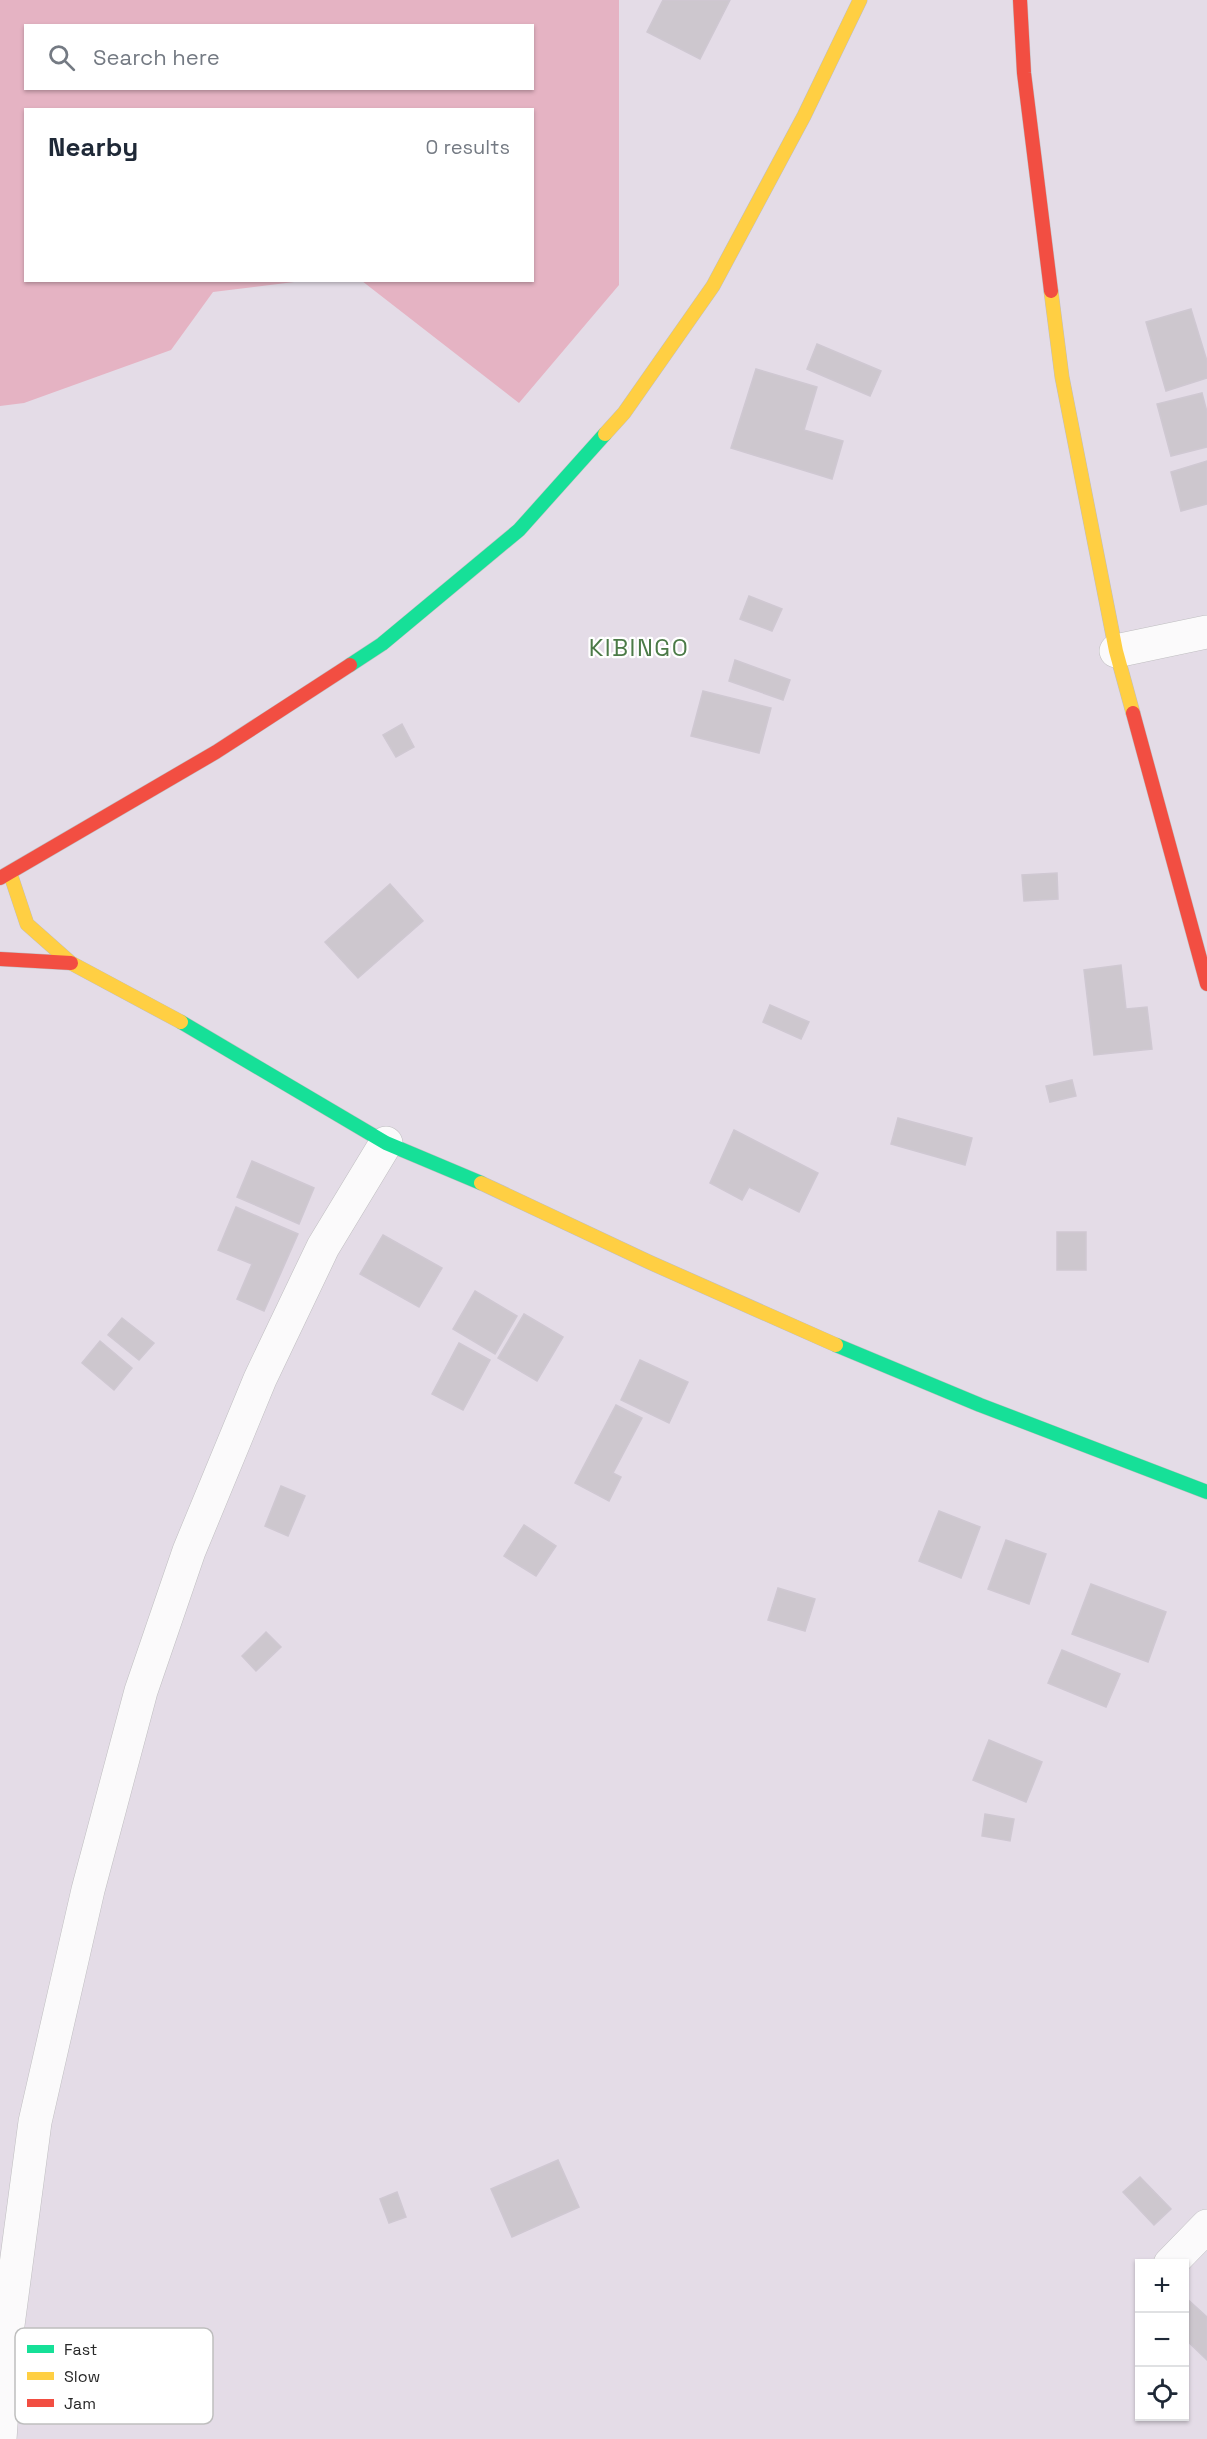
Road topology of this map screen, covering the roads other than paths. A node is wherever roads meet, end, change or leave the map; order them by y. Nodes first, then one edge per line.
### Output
1 (860, 0) edge
2 (1020, 0) edge
3 (1207, 632) edge
4 (1116, 651) junction
5 (3, 873) edge
6 (0, 959) edge
7 (71, 963) junction
8 (1207, 984) edge
9 (386, 1143) junction
10 (1207, 1492) edge
11 (1207, 2226) edge
12 (1175, 2259) edge
13 (0, 2439) edge

1 - 5 street
2 - 4 street
3 - 4 street
4 - 8 street
5 - 7 street
6 - 7 street
7 - 9 street
9 - 10 street
9 - 13 street
11 - 12 street

